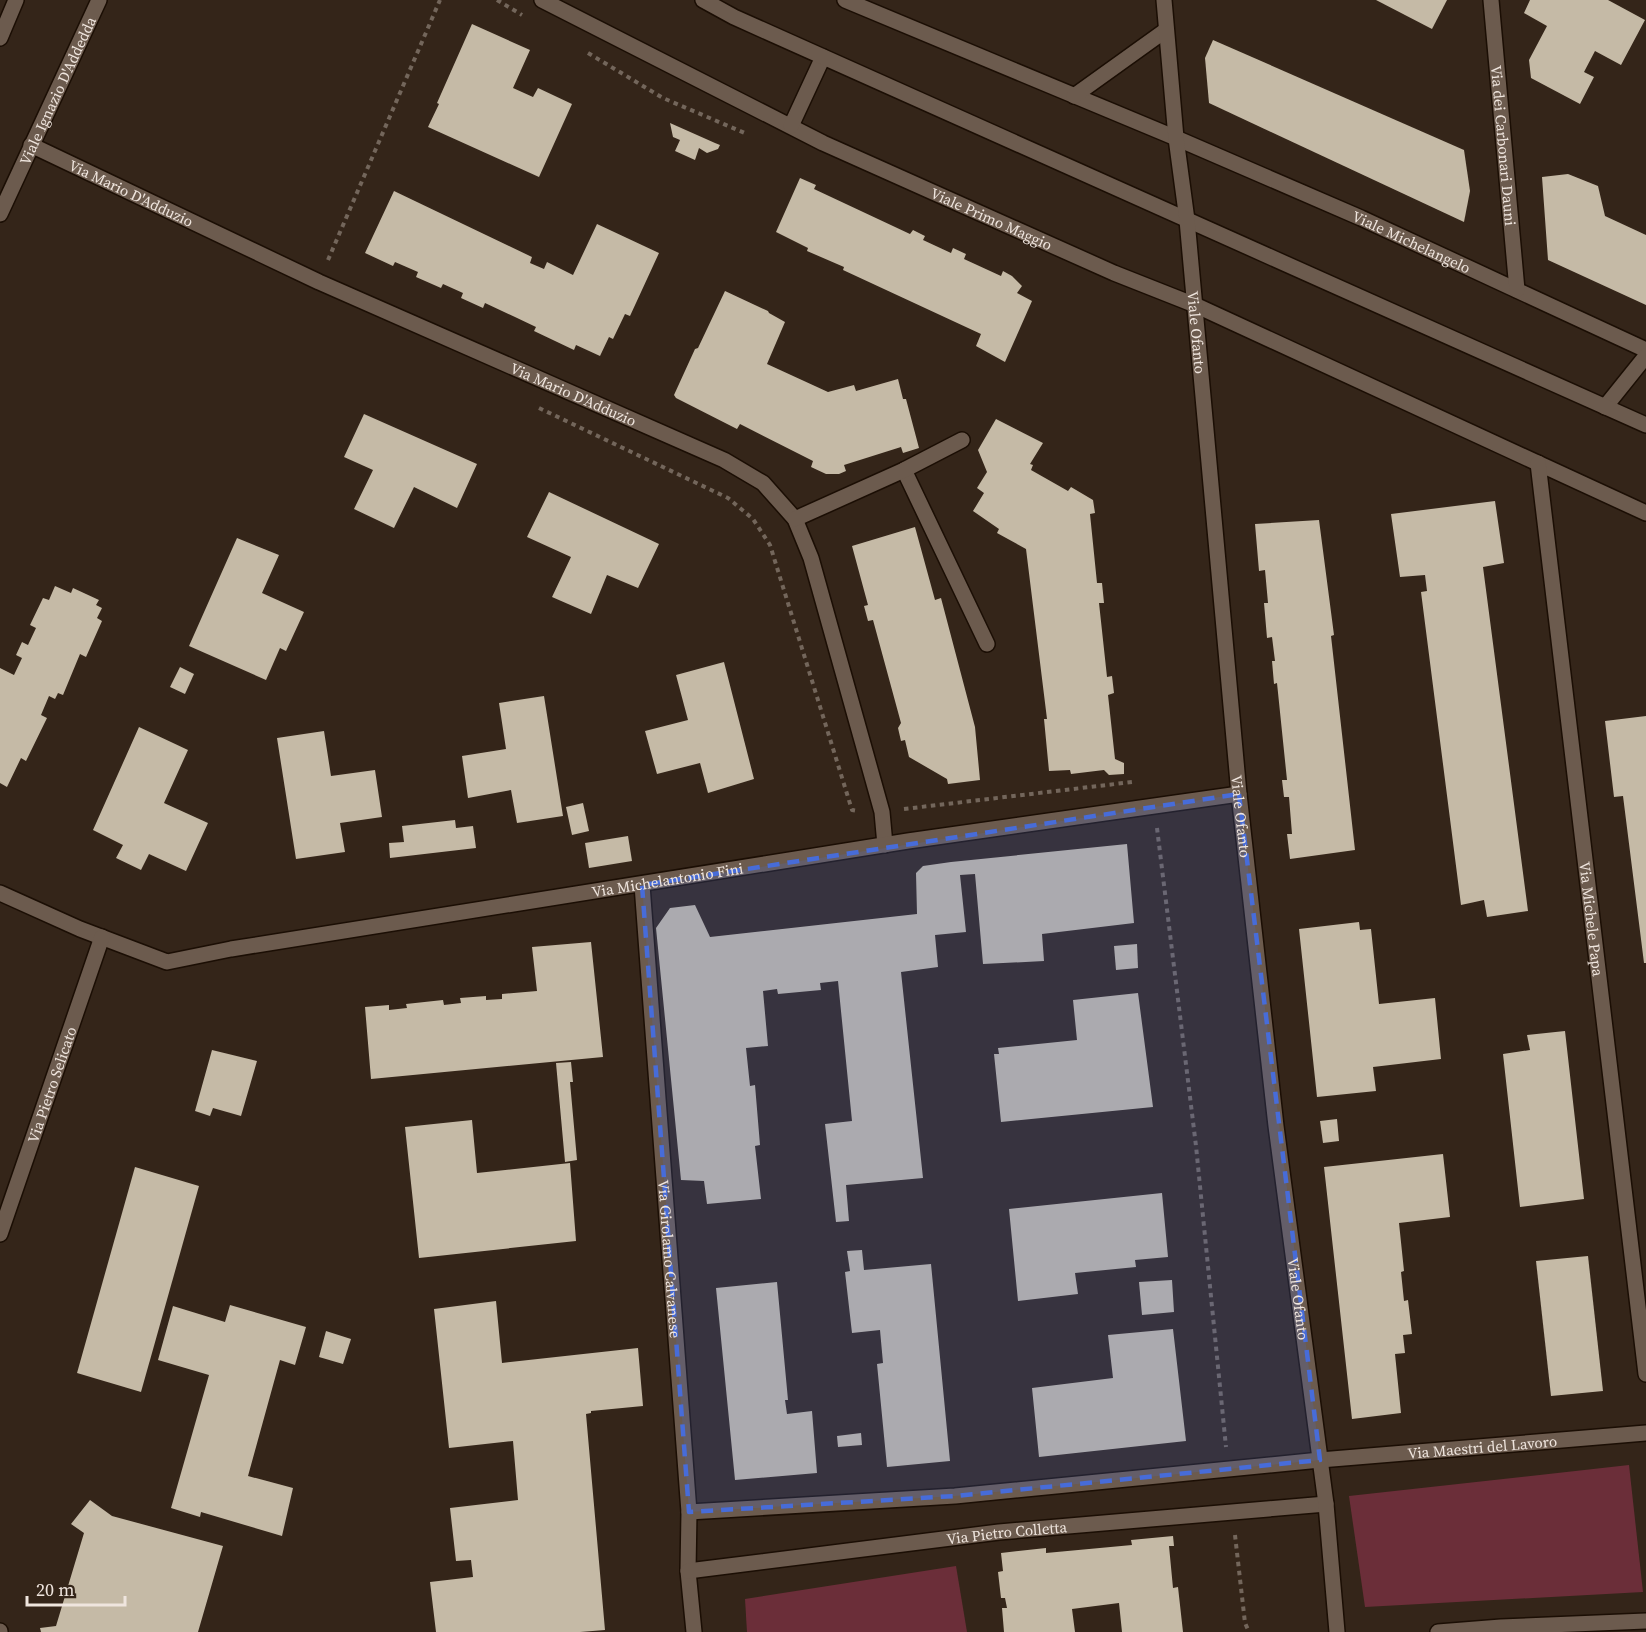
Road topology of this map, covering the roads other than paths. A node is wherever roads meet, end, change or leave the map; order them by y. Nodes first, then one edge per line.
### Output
1 (16, 0) edge
2 (99, 0) edge
3 (542, 0) edge
4 (703, 0) edge
5 (845, 0) edge
6 (1164, 0) edge
7 (1491, 0) edge
8 (1166, 30) junction
9 (0, 38) edge
10 (823, 57) junction
11 (1074, 96) junction
12 (791, 126) junction
13 (1176, 138) junction
14 (31, 145) junction
15 (0, 214) edge
16 (1187, 220) junction
17 (1517, 290) junction
18 (1195, 305) junction
19 (1646, 350) edge
20 (1646, 356) edge
21 (1605, 407) junction
22 (1646, 425) edge
23 (962, 440) dead end
24 (1538, 463) junction
25 (904, 470) junction
26 (1646, 513) edge
27 (795, 519) junction
28 (987, 644) dead end
29 (1239, 794) junction
30 (885, 846) junction
31 (642, 885) junction
32 (0, 893) edge
33 (102, 937) junction
34 (0, 1234) edge
35 (1646, 1374) edge
36 (1646, 1433) edge
37 (1320, 1460) junction
38 (1326, 1504) junction
39 (690, 1512) junction
40 (688, 1571) junction
41 (1646, 1621) edge
42 (1502, 1629) edge
43 (694, 1632) edge
44 (1337, 1632) edge
45 (1437, 1632) edge

1 - 9 street
2 - 14 street, Viale Ignazio D'Addedda
3 - 12 street, Viale Primo Maggio
4 - 10 street
5 - 11 street
6 - 8 street, Viale Ofanto
7 - 17 street, Via dei Carbonari Dauni
8 - 11 street
8 - 13 street, Viale Ofanto
10 - 12 street
10 - 16 street
11 - 13 street
12 - 18 street, Viale Primo Maggio
13 - 16 street, Viale Ofanto
13 - 17 street, Viale Michelangelo
14 - 15 street, Viale Ignazio D'Addedda
14 - 27 street, Via Mario D'Adduzio
16 - 18 street, Viale Ofanto
16 - 21 street
17 - 19 street, Viale Michelangelo
18 - 24 street
18 - 29 street, Viale Ofanto
20 - 21 street
21 - 22 street
23 - 25 street
24 - 26 street
24 - 35 street, Via Michele Papa
25 - 27 street
25 - 28 street
27 - 30 street, Via Mario D'Adduzio
29 - 30 street, Via Michelantonio Fini
29 - 37 street, Viale Ofanto
30 - 31 street, Via Michelantonio Fini
31 - 33 street, Via Michelantonio Fini
31 - 39 street, Via Girolamo Calvanese
32 - 33 street, Via Michelantonio Fini
33 - 34 street, Via Pietro Selicato
36 - 37 street, Via Maestri del Lavoro
37 - 38 street, Viale Ofanto
37 - 39 street
38 - 40 street, Via Pietro Colletta
38 - 44 street, Viale Ofanto
39 - 40 street, Via Girolamo Calvanese
40 - 43 street, Via Girolamo Calvanese
41 - 42 street
42 - 45 street

